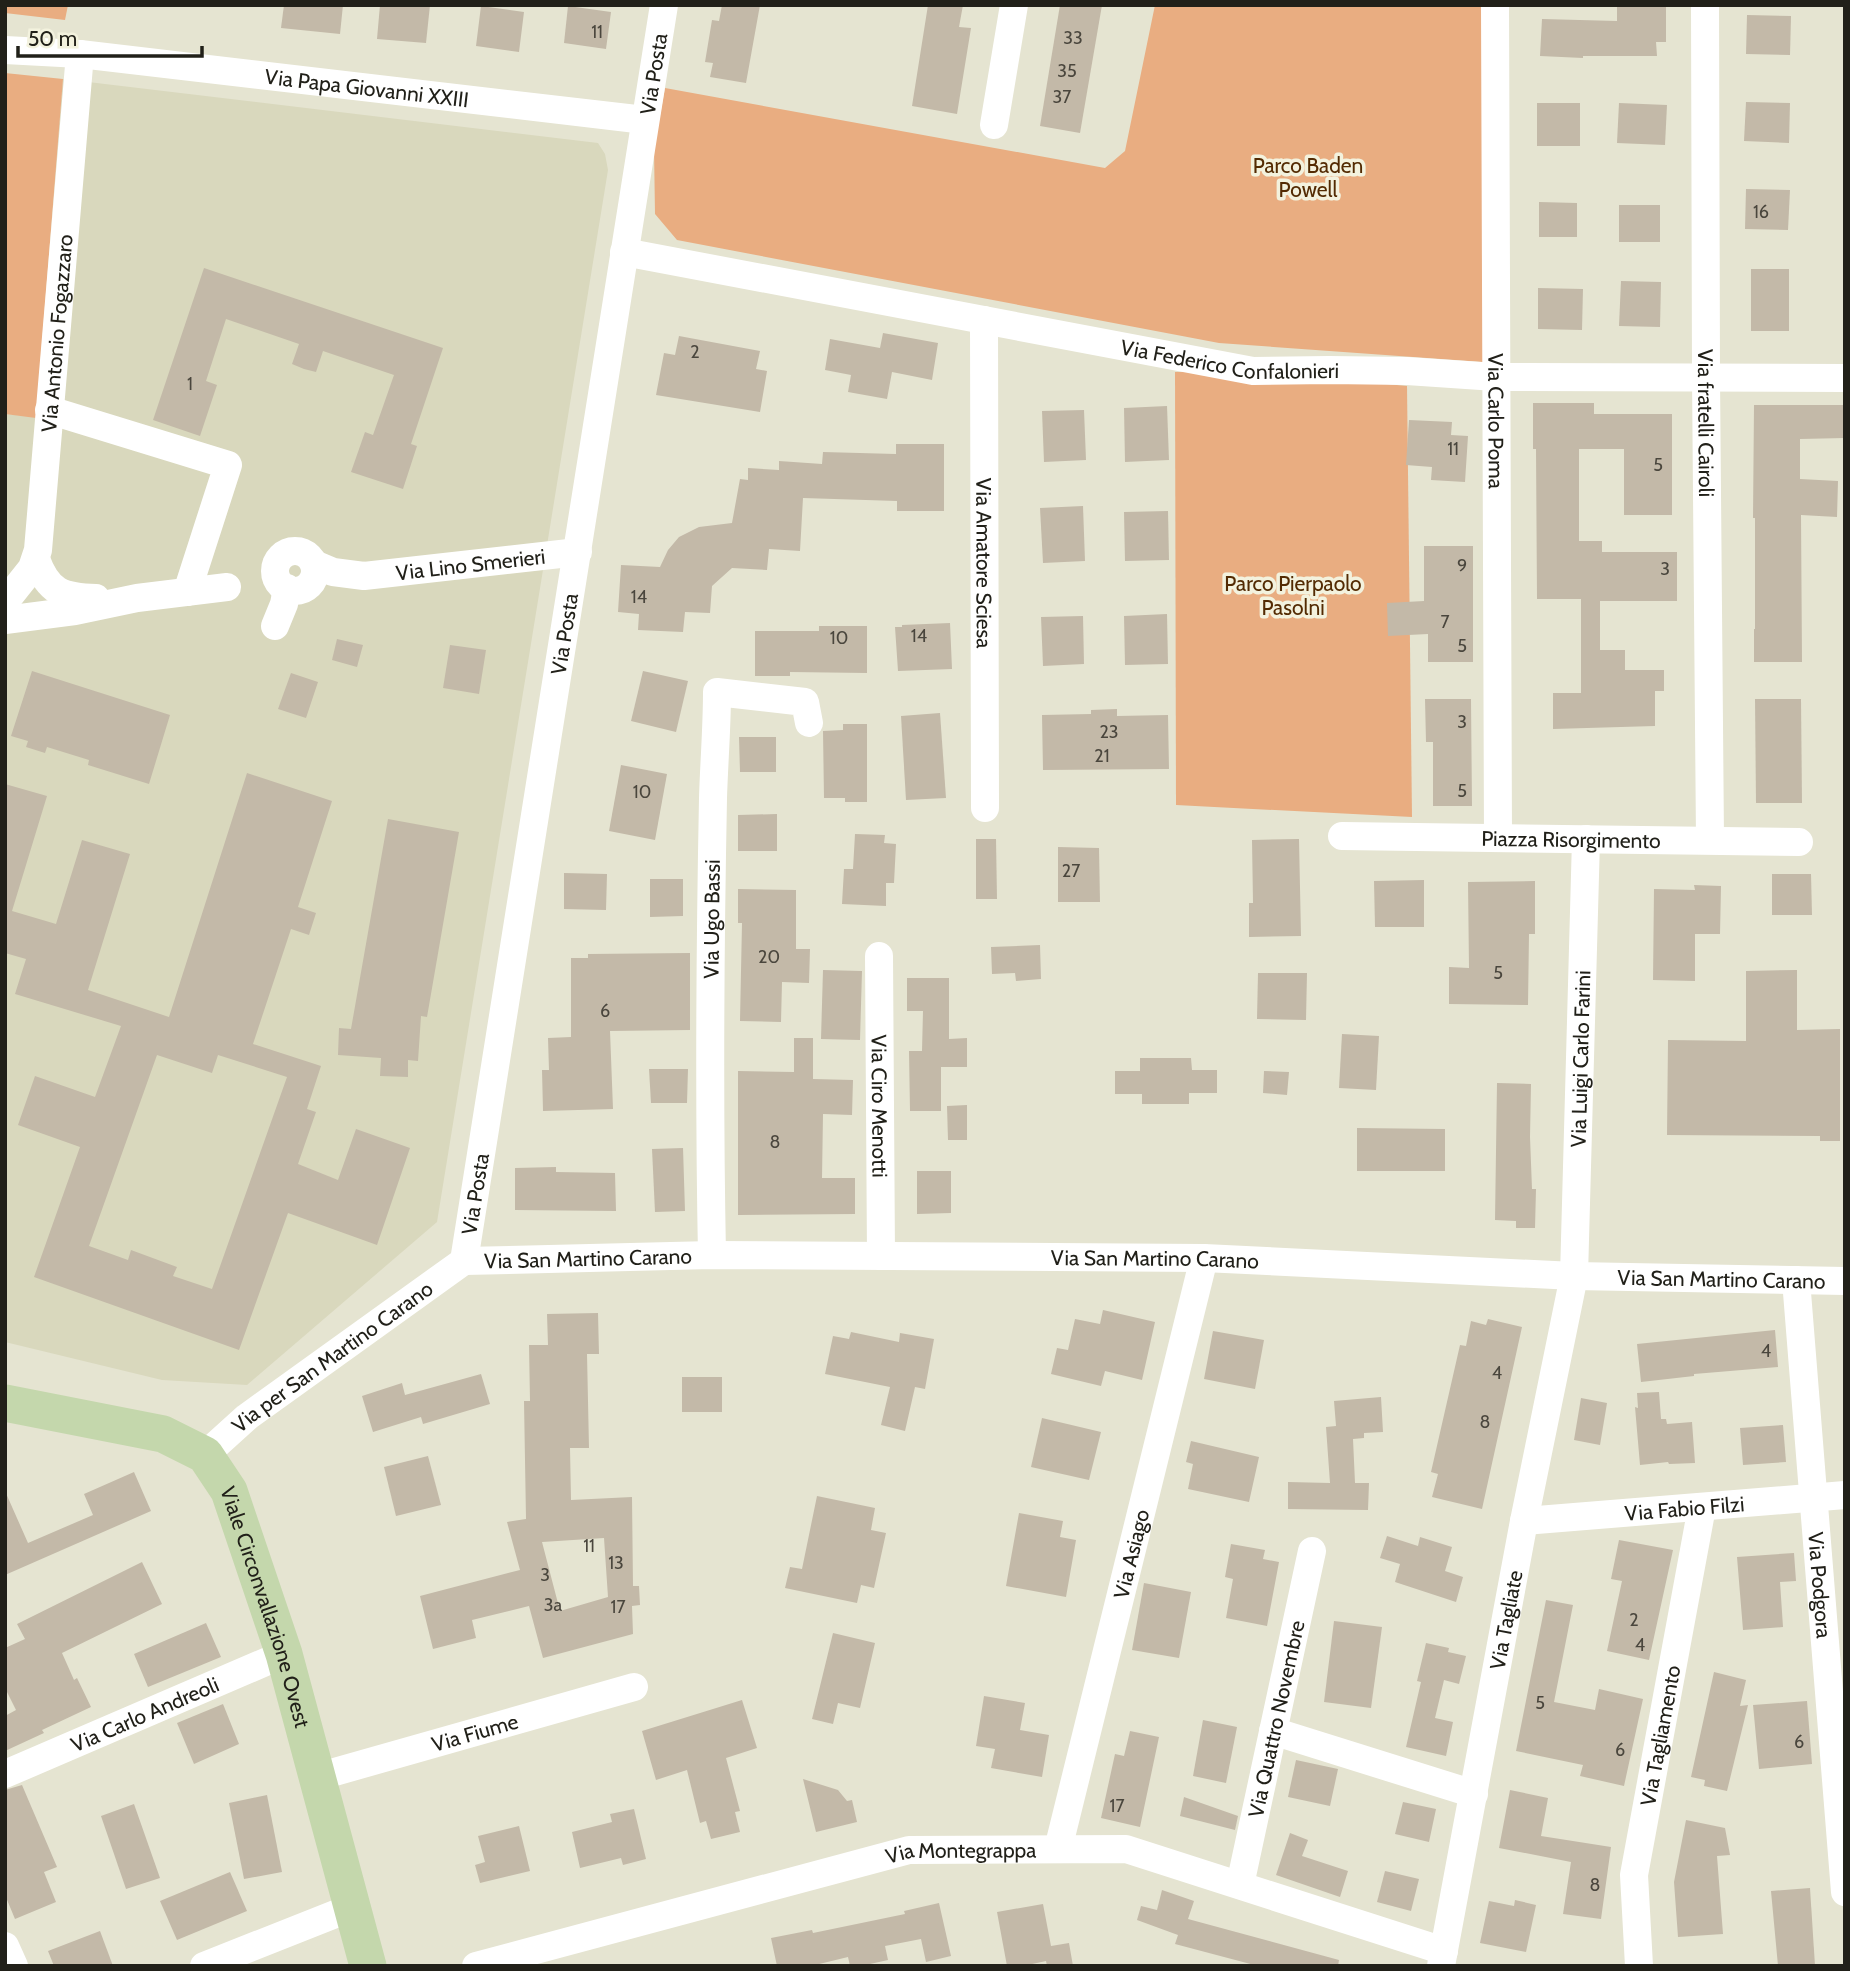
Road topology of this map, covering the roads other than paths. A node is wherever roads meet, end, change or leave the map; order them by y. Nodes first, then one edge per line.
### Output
1 (664, 5) edge
2 (1014, 5) edge
3 (1495, 5) edge
4 (1705, 5) edge
5 (5, 50) edge
6 (80, 54) junction
7 (646, 120) junction
8 (994, 125) dead end
9 (624, 252) junction
10 (984, 320) junction
11 (1496, 377) junction
12 (1706, 377) junction
13 (1845, 378) edge
14 (49, 410) junction
15 (578, 552) junction
16 (36, 559) junction
17 (228, 587) dead end
18 (187, 592) junction
19 (137, 598) junction
20 (5, 603) edge
21 (5, 620) edge
22 (275, 625) dead end
23 (809, 723) dead end
24 (985, 808) dead end
25 (1342, 836) dead end
26 (1498, 838) junction
27 (1586, 839) junction
28 (1710, 840) junction
29 (1799, 842) dead end
30 (879, 956) dead end
31 (712, 1255) junction
32 (881, 1256) junction
33 (1204, 1258) junction
34 (464, 1261) junction
35 (1574, 1276) junction
36 (1796, 1280) junction
37 (1845, 1281) edge
38 (5, 1403) edge
39 (205, 1455) junction
40 (1845, 1495) edge
41 (1814, 1497) junction
42 (1702, 1507) junction
43 (1524, 1521) junction
44 (1312, 1551) dead end
45 (284, 1654) junction
46 (634, 1688) dead end
47 (1273, 1731) junction
48 (5, 1774) edge
49 (317, 1777) junction
50 (1474, 1794) junction
51 (1058, 1849) junction
52 (1240, 1885) junction
53 (1845, 1892) edge
54 (353, 1907) junction
55 (5, 1946) edge
56 (1442, 1959) edge
57 (14, 1966) edge
58 (204, 1966) edge
59 (368, 1966) edge
60 (477, 1966) edge
61 (1639, 1966) edge

1 - 7 street, Via Posta
2 - 8 street
3 - 11 street, Via Carlo Poma
4 - 12 street, Via fratelli Cairoli
5 - 6 street, Via Papa Giovanni XXIII
6 - 7 street, Via Papa Giovanni XXIII
6 - 14 street, Via Antonio Fogazzaro
7 - 9 street, Via Posta
9 - 10 street, Via Federico Confalonieri
9 - 15 street, Via Posta
10 - 11 street, Via Federico Confalonieri
10 - 24 street, Via Amatore Sciesa
11 - 12 street, Via Federico Confalonieri
11 - 26 street, Via Carlo Poma
12 - 13 street, Via Federico Confalonieri
12 - 28 street, Via fratelli Cairoli
14 - 16 street, Via Antonio Fogazzaro
14 - 18 street
15 - 22 street, Via Lino Smerieri
15 - 34 street, Via Posta
16 - 19 street
16 - 20 street, Via Antonio Fogazzaro
17 - 18 street
18 - 19 street
19 - 21 street
23 - 31 street, Via Ugo Bassi
25 - 26 street, Piazza Risorgimento
26 - 27 street, Piazza Risorgimento
27 - 28 street, Piazza Risorgimento
27 - 35 street, Via Luigi Carlo Farini
28 - 29 street, Piazza Risorgimento
30 - 32 street, Via Ciro Menotti
31 - 32 street, Via San Martino Carano
31 - 34 street, Via San Martino Carano
32 - 33 street, Via San Martino Carano
33 - 35 street, Via San Martino Carano
33 - 51 street, Via Asiago
34 - 39 street, Via per San Martino Carano
35 - 36 street, Via San Martino Carano
35 - 43 street, Via Tagliate
36 - 37 street, Via San Martino Carano
36 - 41 street, Via Podgora
38 - 39 main road, Viale Circonvallazione Ovest
39 - 45 main road, Viale Circonvallazione Ovest
40 - 41 street, Via Fabio Filzi
41 - 42 street, Via Fabio Filzi
41 - 53 street, Via Podgora
42 - 43 street, Via Fabio Filzi
42 - 61 street, Via Tagliamento
43 - 50 street, Via Tagliate
44 - 47 street, Via Quattro Novembre
45 - 48 street, Via Carlo Andreoli
45 - 49 main road, Viale Circonvallazione Ovest
46 - 49 street, Via Fiume
47 - 50 street
47 - 52 street, Via Quattro Novembre
49 - 54 main road, Viale Circonvallazione Ovest
50 - 56 street, Via Tagliate
51 - 52 street, Via Montegrappa
51 - 60 street, Via Montegrappa
52 - 56 street, Via Montegrappa
54 - 58 street
54 - 59 main road, Viale Circonvallazione Ovest
55 - 57 street

